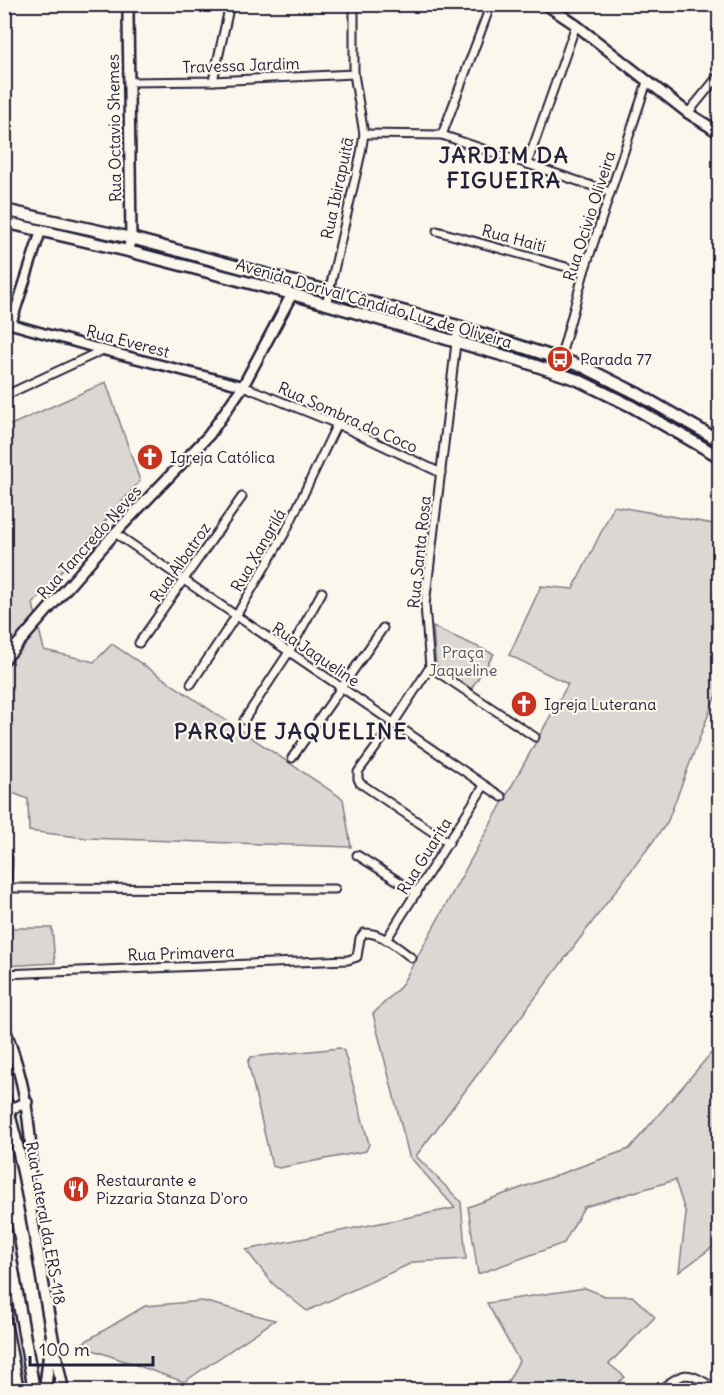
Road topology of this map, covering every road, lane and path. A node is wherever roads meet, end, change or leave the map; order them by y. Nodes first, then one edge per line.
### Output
1 (129, 4) edge
2 (230, 4) edge
3 (354, 4) edge
4 (491, 4) edge
5 (548, 5) edge
6 (576, 25) junction
7 (354, 74) junction
8 (720, 74) edge
9 (213, 81) junction
10 (129, 82) junction
11 (647, 82) junction
12 (688, 113) junction
13 (720, 119) edge
14 (716, 131) edge
15 (364, 134) junction
16 (442, 135) junction
17 (527, 164) junction
18 (610, 192) junction
19 (4, 210) edge
20 (4, 222) edge
21 (41, 231) junction
22 (437, 231) dead end
23 (131, 238) junction
24 (128, 251) junction
25 (584, 272) junction
26 (329, 290) junction
27 (292, 294) junction
28 (326, 305) junction
29 (8, 324) edge
30 (458, 326) junction
31 (457, 343) junction
32 (103, 350) junction
33 (560, 359) junction
34 (243, 386) junction
35 (4, 396) edge
36 (338, 424) junction
37 (720, 441) edge
38 (720, 457) edge
39 (441, 473) junction
40 (242, 497) dead end
41 (115, 533) junction
42 (184, 580) junction
43 (322, 592) dead end
44 (236, 616) junction
45 (383, 628) dead end
46 (139, 643) dead end
47 (289, 652) junction
48 (4, 660) edge
49 (430, 667) junction
50 (191, 684) dead end
51 (341, 688) junction
52 (244, 720) dead end
53 (393, 724) junction
54 (535, 737) dead end
55 (292, 758) dead end
56 (484, 786) junction
57 (502, 797) dead end
58 (448, 843) junction
59 (357, 855) dead end
60 (8, 858) dead end
61 (6, 888) edge
62 (335, 889) dead end
63 (417, 893) junction
64 (386, 940) junction
65 (412, 958) dead end
66 (4, 974) edge
67 (4, 1026) edge
68 (4, 1096) edge
69 (27, 1102) junction
70 (9, 1110) junction
71 (25, 1183) junction
72 (4, 1219) edge
73 (4, 1317) edge
74 (51, 1338) junction
75 (18, 1390) edge
76 (34, 1390) edge
77 (45, 1390) edge
78 (63, 1390) edge
79 (660, 1390) edge
80 (719, 1390) edge

1 - 10 main road, Rua Octavio Shemes
2 - 9 street
3 - 7 street, Rua Ibirapuitã
4 - 16 street
5 - 6 main road
6 - 11 main road
6 - 17 street
7 - 9 street, Travessa Jardim
7 - 15 street, Rua Ibirapuitã
8 - 12 street
9 - 10 street, Travessa Jardim
10 - 23 main road, Rua Octavio Shemes
11 - 12 main road
11 - 18 street, Rua Ocivio Oliveira
12 - 14 main road
13 - 14 street
15 - 16 street
15 - 26 street, Rua Ibirapuitã
16 - 17 street
17 - 18 street
18 - 25 street, Rua Ocivio Oliveira
19 - 23 main road, Avenida Dorival Cândido Luz de Oliveira
20 - 21 main road, Avenida Dorival Cândido Luz de Oliveira
21 - 24 main road, Avenida Dorival Cândido Luz de Oliveira
21 - 29 street
22 - 25 street, Rua Haiti
23 - 24 main road, Rua Octavio Shemes
23 - 26 main road, Avenida Dorival Cândido Luz de Oliveira
24 - 27 main road, Avenida Dorival Cândido Luz de Oliveira
25 - 33 street, Rua Ocivio Oliveira
26 - 28 street, Rua Ibirapuitã
26 - 30 main road, Avenida Dorival Cândido Luz de Oliveira
27 - 28 main road, Avenida Dorival Cândido Luz de Oliveira
27 - 34 main road, Rua Tancredo Neves
28 - 31 main road, Avenida Dorival Cândido Luz de Oliveira
29 - 32 street, Rua Everest
30 - 31 street, Rua Santa Rosa
30 - 33 main road, Avenida Dorival Cândido Luz de Oliveira
31 - 38 main road, Avenida Dorival Cândido Luz de Oliveira
31 - 39 street, Rua Santa Rosa
32 - 34 street, Rua Everest
32 - 35 street
33 - 37 main road, Avenida Dorival Cândido Luz de Oliveira
34 - 36 street, Rua Sombra do Coco
34 - 41 main road, Rua Tancredo Neves
36 - 39 street, Rua Sombra do Coco
36 - 44 street, Rua Xangrilá
39 - 49 street, Rua Santa Rosa
40 - 42 street, Rua Albatroz
41 - 42 street, Rua Jaqueline
41 - 48 main road, Rua Tancredo Neves
42 - 44 street, Rua Jaqueline
42 - 46 street, Rua Albatroz
43 - 47 street
44 - 47 street, Rua Jaqueline
44 - 50 street, Rua Xangrilá
45 - 51 street
47 - 51 street, Rua Jaqueline
47 - 52 street
49 - 53 street
49 - 54 street
51 - 53 street, Rua Jaqueline
51 - 55 street
53 - 56 street, Rua Jaqueline
53 - 58 street
56 - 57 street, Rua Jaqueline
56 - 58 street, Rua Guarita
58 - 63 street, Rua Guarita
59 - 63 street
60 - 61 street
61 - 62 street
63 - 64 street, Rua Guarita
64 - 65 street
64 - 66 street, Rua Primavera
67 - 69 main road
68 - 70 main road, Rua Lateral da ERS-118
69 - 70 main road
69 - 71 main road
70 - 71 main road, Rua Lateral da ERS-118
71 - 74 main road, Rua Lateral da ERS-118
72 - 76 main road
73 - 75 main road
74 - 77 main road
74 - 78 main road, Rua Lateral da ERS-118
79 - 80 street

